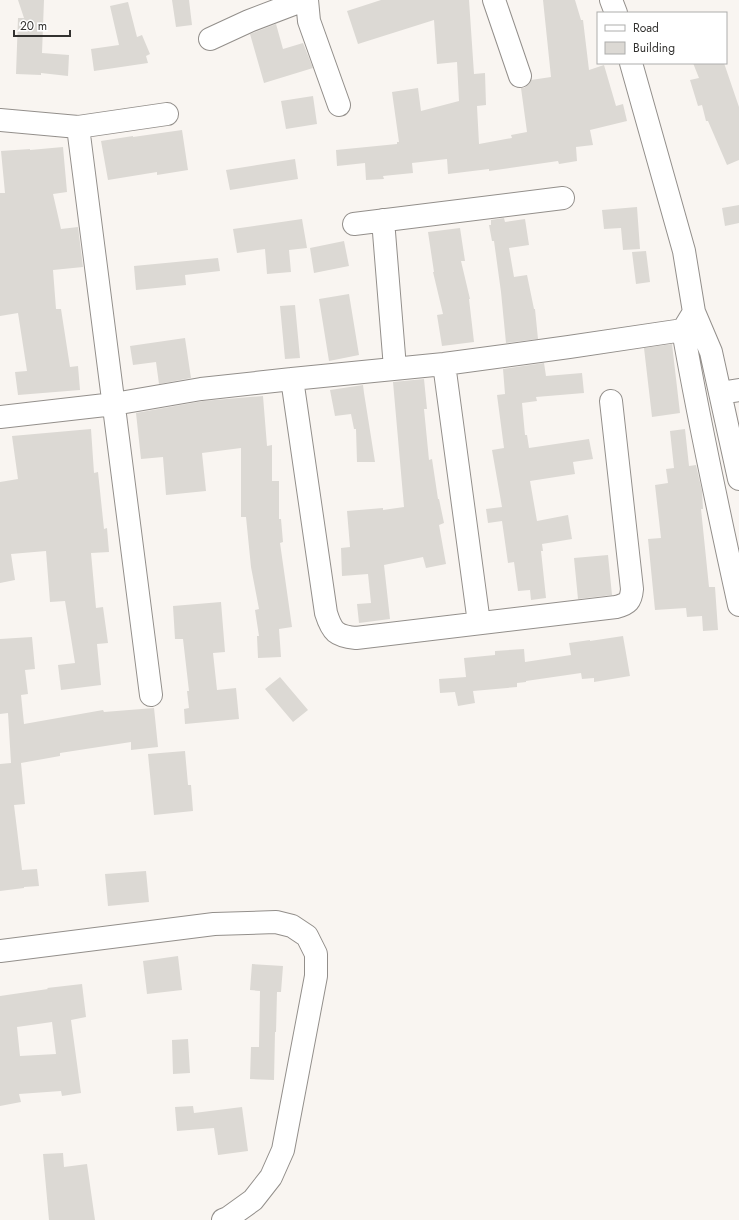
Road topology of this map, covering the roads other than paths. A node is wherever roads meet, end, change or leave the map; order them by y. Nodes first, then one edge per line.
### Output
1 (304, 0) edge
2 (307, 0) edge
3 (494, 0) edge
4 (611, 0) edge
5 (616, 12) edge
6 (210, 39) dead end
7 (631, 64) edge
8 (520, 76) dead end
9 (339, 105) dead end
10 (168, 114) dead end
11 (0, 120) edge
12 (78, 127) junction
13 (563, 198) dead end
14 (383, 220) junction
15 (354, 224) dead end
16 (689, 321) junction
17 (444, 364) junction
18 (395, 368) junction
19 (292, 379) junction
20 (730, 391) edge
21 (611, 401) dead end
22 (114, 404) junction
23 (0, 417) edge
24 (739, 479) edge
25 (739, 605) edge
26 (479, 623) junction
27 (151, 696) dead end
28 (0, 951) edge
29 (223, 1220) edge

1 - 6 street
2 - 9 street
3 - 8 street
4 - 5 street
7 - 16 street
10 - 12 street
11 - 12 street
12 - 22 street
13 - 14 street
14 - 15 street
14 - 18 street
16 - 17 street
16 - 20 street
16 - 25 street
17 - 18 street
17 - 26 street
18 - 19 street
19 - 22 street
19 - 26 street
20 - 24 street
21 - 26 street
22 - 23 street
22 - 27 street
28 - 29 street

